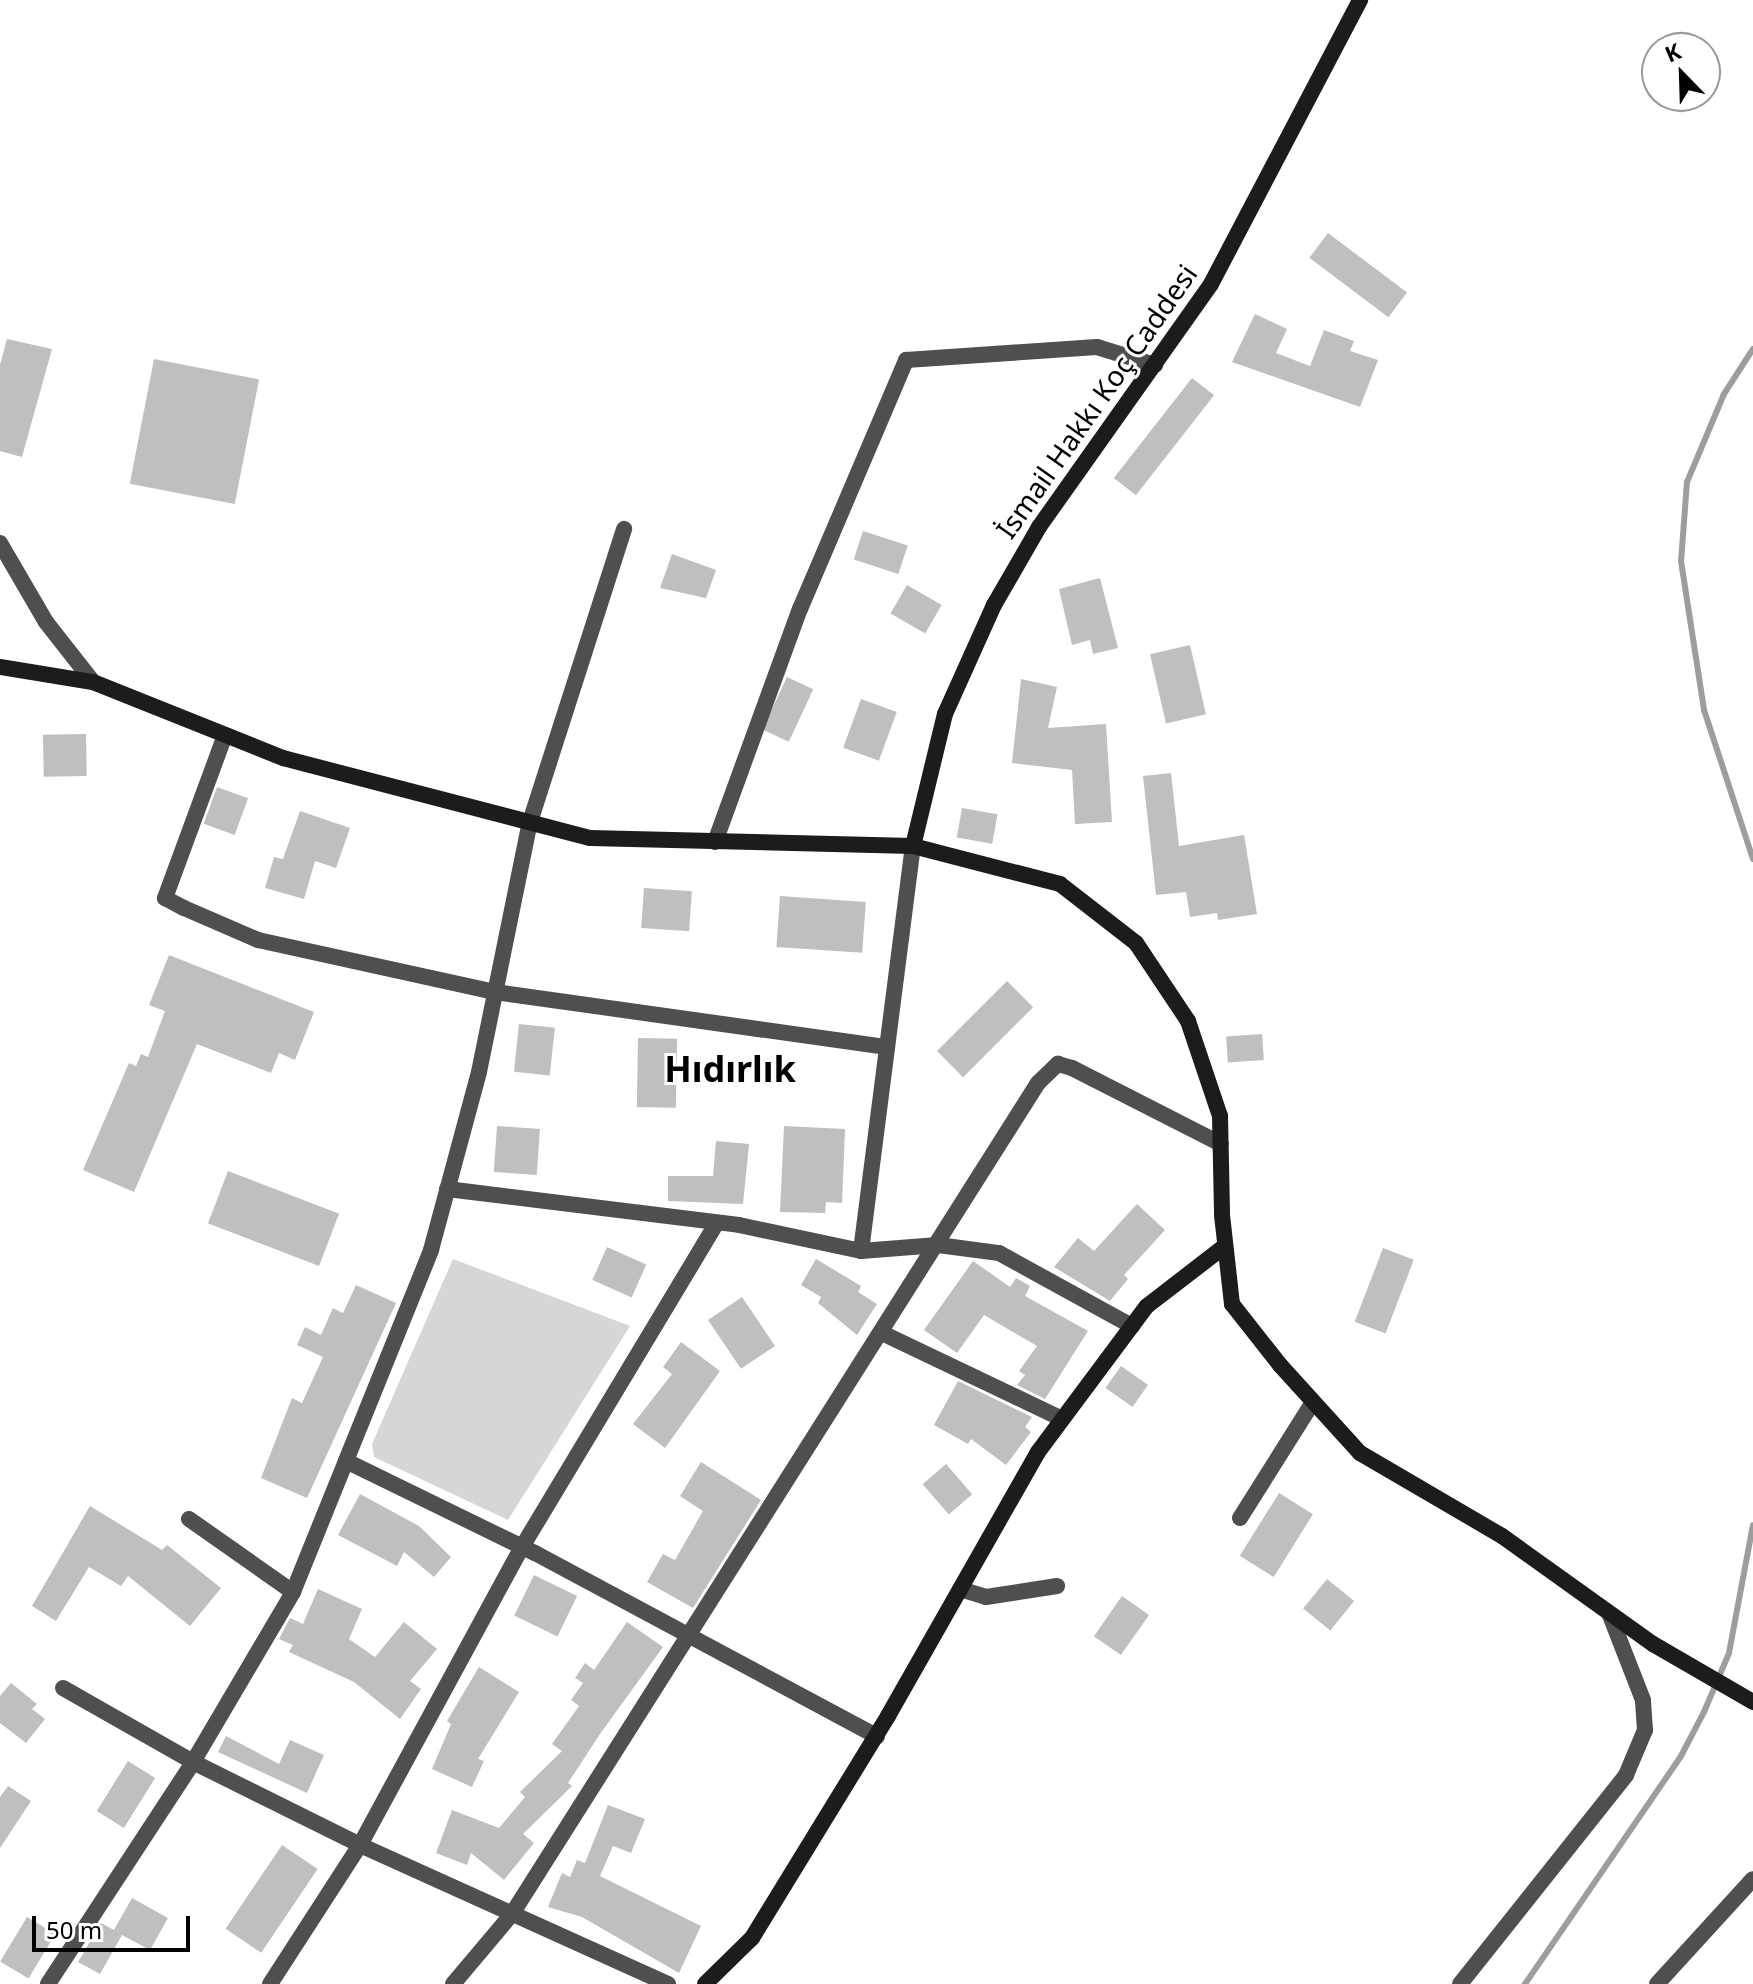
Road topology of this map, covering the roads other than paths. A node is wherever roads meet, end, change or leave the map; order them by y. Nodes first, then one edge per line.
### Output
1 (1360, 0) edge
2 (1155, 365) junction
3 (624, 529) dead end
4 (0, 543) edge
5 (0, 667) edge
6 (93, 682) junction
7 (225, 735) junction
8 (530, 822) junction
9 (715, 842) junction
10 (913, 846) junction
11 (495, 992) junction
12 (887, 1047) junction
13 (1221, 1144) junction
14 (447, 1189) junction
15 (717, 1223) junction
16 (938, 1245) junction
17 (1225, 1246) junction
18 (861, 1251) junction
19 (1132, 1326) junction
20 (882, 1333) junction
21 (1313, 1402) junction
22 (1062, 1419) junction
23 (346, 1461) junction
24 (1240, 1518) dead end
25 (189, 1519) dead end
26 (522, 1547) junction
27 (1057, 1586) dead end
28 (960, 1589) junction
29 (293, 1592) junction
30 (1609, 1613) junction
31 (689, 1636) junction
32 (63, 1688) dead end
33 (1753, 1702) edge
34 (877, 1736) junction
35 (193, 1762) junction
36 (360, 1845) junction
37 (1753, 1879) edge
38 (512, 1914) junction
39 (48, 1984) edge
40 (270, 1984) edge
41 (453, 1984) edge
42 (668, 1984) edge
43 (705, 1984) edge
44 (1460, 1984) edge
45 (1657, 1984) edge

1 - 2 street, İsmail Hakkı Koç Caddesi
2 - 9 street
2 - 10 street, İsmail Hakkı Koç Caddesi
3 - 8 street
4 - 6 street
5 - 6 street
6 - 7 street
7 - 8 street
7 - 11 street
8 - 9 street
8 - 11 street
9 - 10 street
10 - 12 street
10 - 13 street
11 - 12 street
11 - 14 street
12 - 18 street
13 - 16 street
13 - 17 street
14 - 15 street
14 - 23 street
15 - 18 street
15 - 26 street
16 - 18 street
16 - 19 street
16 - 20 street
17 - 19 street
17 - 21 street
19 - 22 street
20 - 22 street
20 - 31 street
21 - 24 street
21 - 30 street
22 - 28 street
23 - 26 street
23 - 29 street
25 - 29 street
26 - 31 street
26 - 36 street
27 - 28 street
28 - 34 street
29 - 35 street
30 - 33 street
30 - 44 street
31 - 34 street
31 - 38 street
32 - 35 street
34 - 43 street
35 - 36 street
35 - 39 street
36 - 38 street
36 - 40 street
37 - 45 street
38 - 41 street
38 - 42 street

